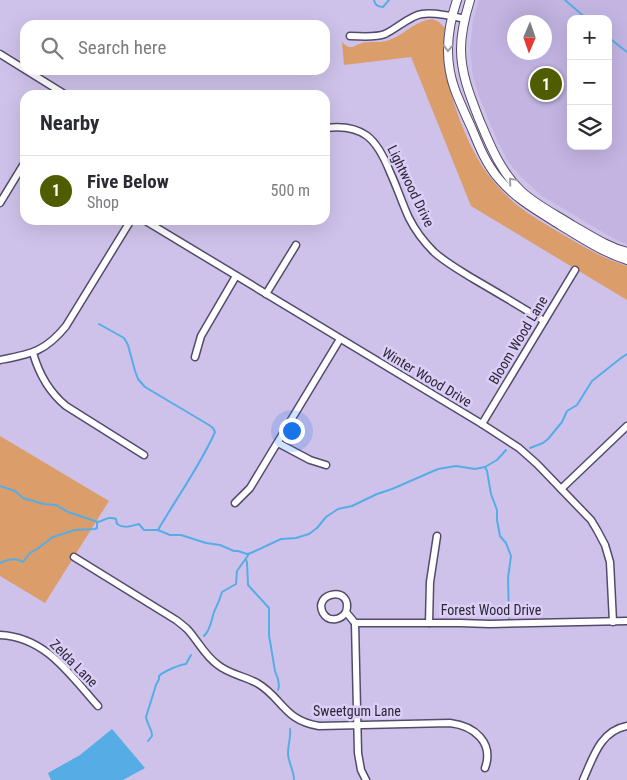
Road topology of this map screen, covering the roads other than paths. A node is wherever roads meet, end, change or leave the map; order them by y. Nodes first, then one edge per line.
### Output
1 (456, 0) edge
2 (470, 0) edge
3 (452, 16) junction
4 (465, 19) junction
5 (350, 36) dead end
6 (0, 54) edge
7 (20, 67) edge
8 (33, 75) edge
9 (57, 90) edge
10 (330, 127) edge
11 (20, 170) edge
12 (0, 203) edge
13 (127, 225) edge
14 (152, 225) edge
15 (296, 245) dead end
16 (627, 252) edge
17 (627, 260) edge
18 (575, 270) dead end
19 (236, 276) junction
20 (266, 294) junction
21 (544, 321) junction
22 (340, 339) junction
23 (33, 353) junction
24 (195, 357) dead end
25 (0, 360) edge
26 (482, 424) junction
27 (627, 426) edge
28 (278, 443) junction
29 (144, 455) dead end
30 (326, 465) dead end
31 (562, 489) junction
32 (235, 503) dead end
33 (437, 536) dead end
34 (74, 557) dead end
35 (346, 612) junction
36 (627, 621) edge
37 (428, 622) junction
38 (613, 622) junction
39 (356, 623) junction
40 (0, 635) edge
41 (98, 706) dead end
42 (357, 726) junction
43 (627, 726) edge
44 (485, 768) dead end
45 (366, 780) edge
46 (582, 780) edge

1 - 3 street
2 - 4 street
3 - 4 street
3 - 5 street
3 -> 17 street
16 -> 4 street
6 - 7 street
8 - 9 street
10 - 21 street, Lightwood Drive
11 - 12 street
13 - 23 street
14 - 19 street, Winter Wood Drive
15 - 20 street
18 - 21 street, Bloom Wood Lane
19 - 20 street, Winter Wood Drive
19 - 24 street
20 - 22 street, Winter Wood Drive
21 - 26 street, Bloom Wood Lane
22 - 26 street, Winter Wood Drive
22 - 28 street
23 - 25 street
23 - 29 street
26 - 31 street, Winter Wood Drive
27 - 31 street
28 - 30 street
28 - 32 street
31 - 38 street, Winter Wood Drive
33 - 37 street
34 - 42 street, Sweetgum Lane
35 - 35 street
35 - 39 street
36 - 38 street, Forest Wood Drive
37 - 38 street, Forest Wood Drive
37 - 39 street, Forest Wood Drive
39 - 42 street
40 - 41 street, Zelda Lane
42 - 44 street, Sweetgum Lane
42 - 45 street
43 - 46 street

